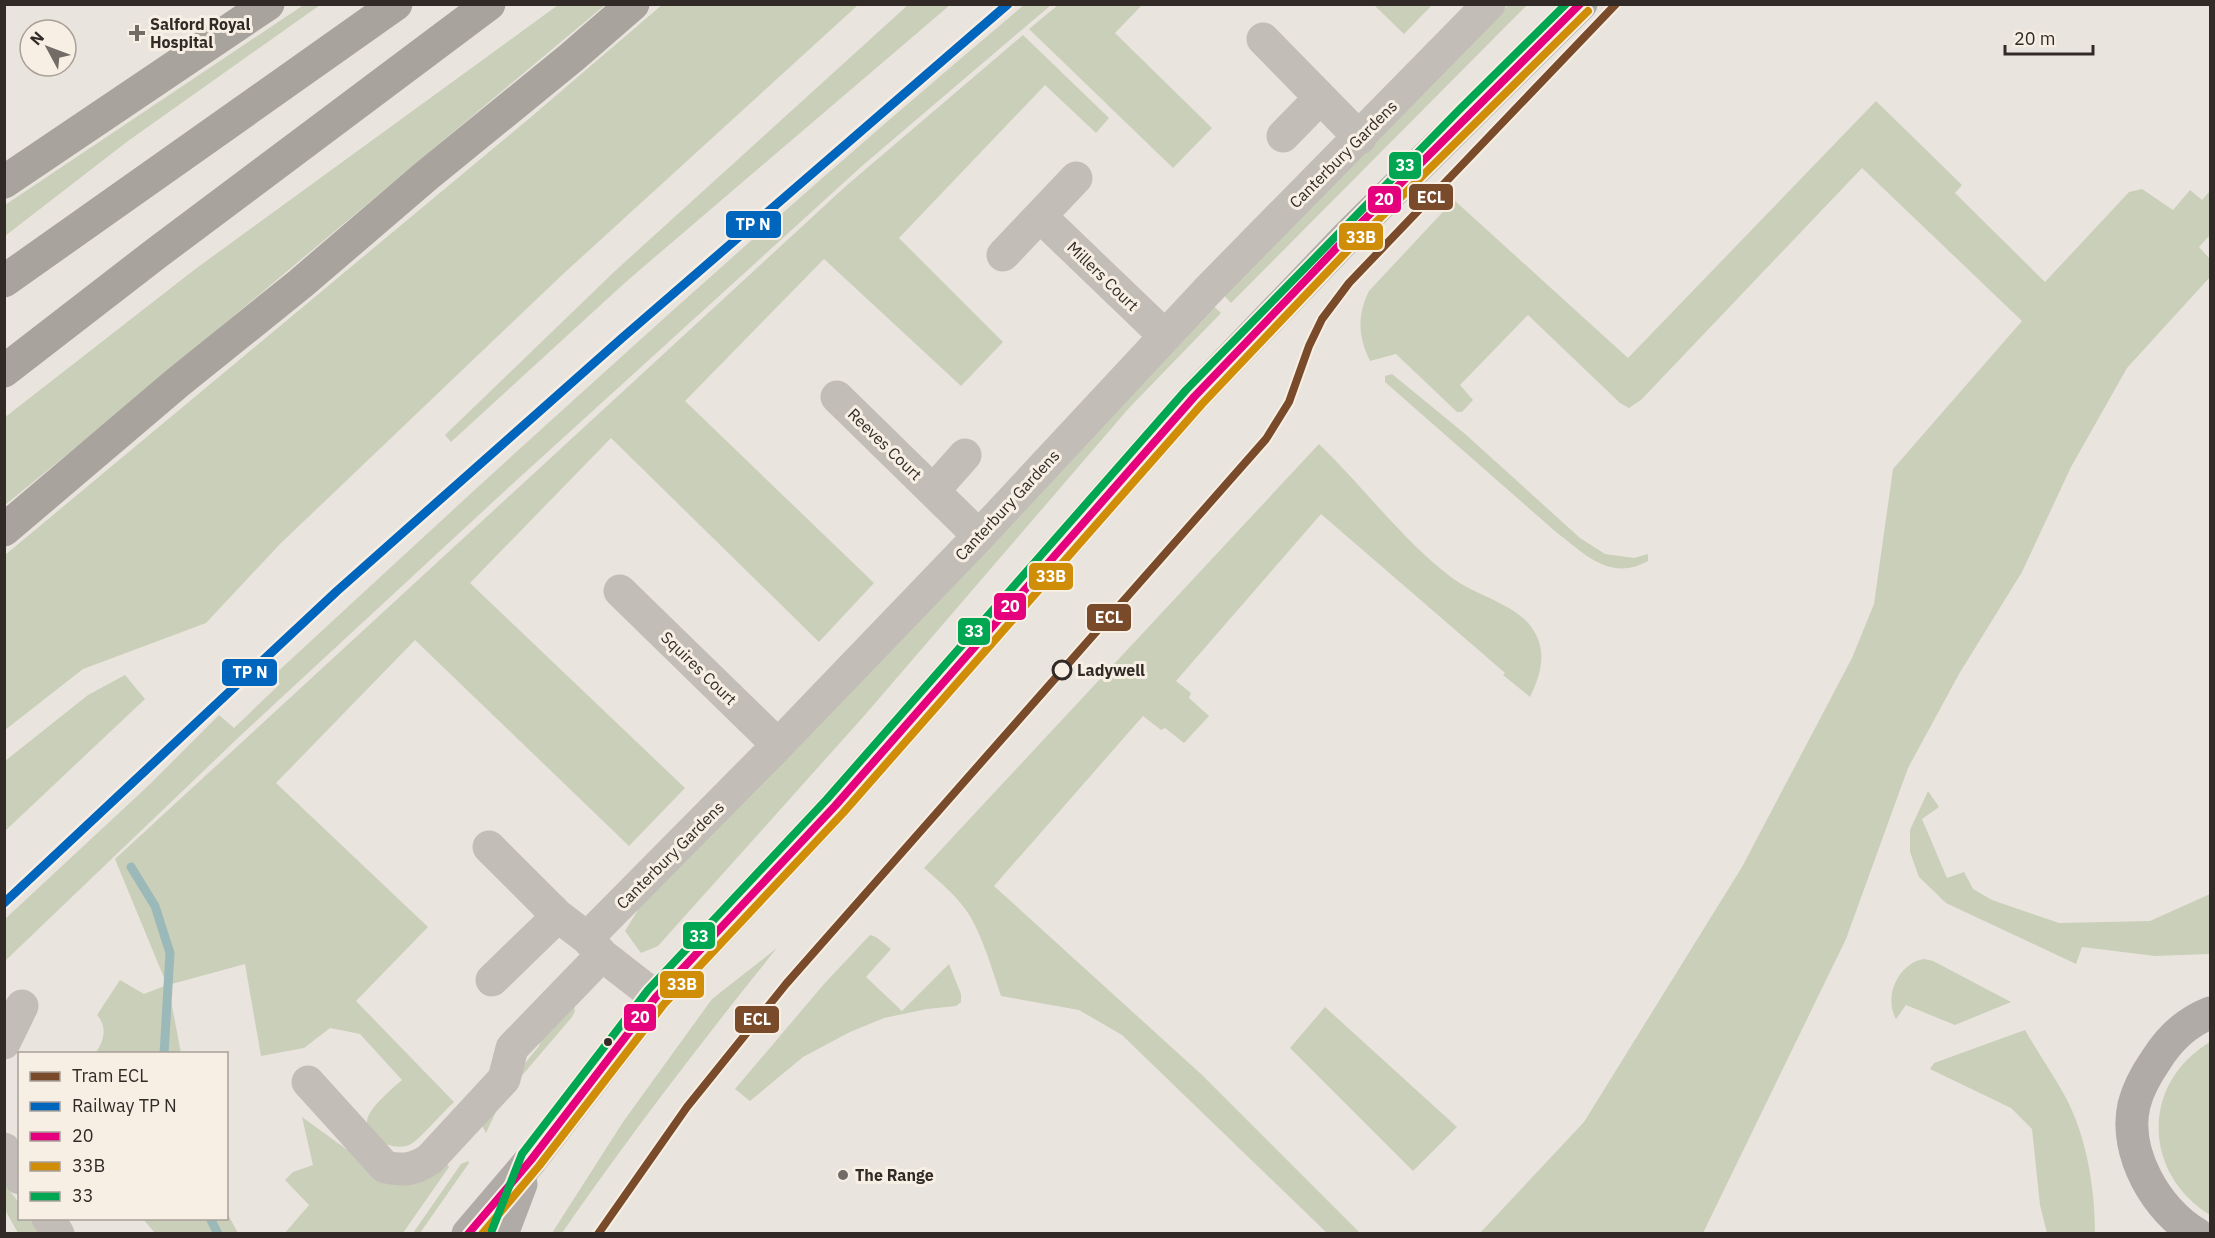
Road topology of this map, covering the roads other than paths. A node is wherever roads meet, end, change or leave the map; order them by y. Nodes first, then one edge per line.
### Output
1 (268, 4) edge
2 (396, 4) edge
3 (489, 4) edge
4 (633, 4) edge
5 (1489, 4) edge
6 (1581, 4) edge
7 (1263, 39) dead end
8 (1320, 98) junction
9 (1283, 136) dead end
10 (1360, 138) junction
11 (1076, 178) dead end
12 (4, 182) edge
13 (1040, 216) junction
14 (1003, 255) dead end
15 (4, 281) edge
16 (1165, 336) junction
17 (4, 371) edge
18 (837, 397) dead end
19 (965, 455) dead end
20 (933, 491) junction
21 (4, 530) edge
22 (979, 536) junction
23 (620, 591) dead end
24 (778, 745) junction
25 (489, 848) dead end
26 (558, 916) junction
27 (595, 947) junction
28 (492, 980) dead end
29 (656, 998) junction
30 (22, 1006) dead end
31 (2211, 1013) edge
32 (4, 1042) edge
33 (308, 1082) dead end
34 (4, 1149) edge
35 (531, 1160) junction
36 (18, 1174) edge
37 (2159, 1202) junction
38 (49, 1220) edge
39 (58, 1233) edge
40 (468, 1233) edge
41 (502, 1233) edge
42 (2151, 1233) edge
43 (2198, 1233) edge

1 - 12 highway
2 - 15 highway
3 - 17 highway
4 - 21 highway
5 - 10 street, Canterbury Gardens
6 - 29 main road
7 - 8 street
8 - 9 street
8 - 10 street
10 - 16 street, Canterbury Gardens
11 - 13 street
13 - 14 street
13 - 16 street, Millers Court
16 - 22 street, Canterbury Gardens
18 - 20 street, Reeves Court
19 - 20 street, Reeves Court
20 - 22 street, Reeves Court
22 - 24 street, Canterbury Gardens
23 - 24 street, Squires Court
24 - 27 street, Canterbury Gardens
25 - 26 street
26 - 27 street
26 - 28 street
27 - 29 street
27 - 33 street, Canterbury Gardens
29 - 35 main road
30 - 32 street
31 - 37 main road
34 - 36 street
35 - 40 main road
35 - 41 main road
37 - 42 main road
37 - 43 main road
38 - 39 street

